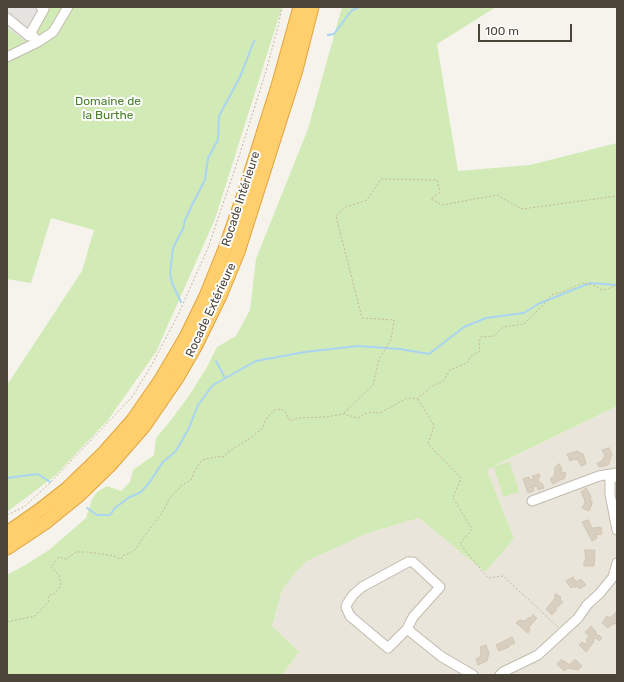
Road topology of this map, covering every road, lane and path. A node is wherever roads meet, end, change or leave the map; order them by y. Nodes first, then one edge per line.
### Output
1 (41, 7) edge
2 (68, 7) edge
3 (282, 7) edge
4 (300, 7) edge
5 (312, 7) edge
6 (7, 18) edge
7 (29, 36) junction
8 (38, 42) junction
9 (7, 57) edge
10 (617, 196) edge
11 (617, 286) edge
12 (417, 399) junction
13 (344, 414) junction
14 (617, 474) edge
15 (532, 501) dead end
16 (7, 515) edge
17 (617, 530) edge
18 (7, 533) edge
19 (7, 548) edge
20 (617, 563) edge
21 (7, 622) edge
22 (407, 628) junction
23 (563, 632) junction
24 (473, 675) edge
25 (500, 675) edge

1 - 7 street
2 - 8 street
3 - 16 path
4 - 18 highway, Rocade Intérieure
5 - 19 highway, Rocade Extérieure
6 - 7 street
7 - 8 street
8 - 9 street
10 - 13 path
11 - 12 path
12 - 13 path
12 - 23 path
13 - 21 path
14 - 15 street
14 - 17 street
20 - 23 street
22 - 22 street
22 - 24 street
23 - 25 street

